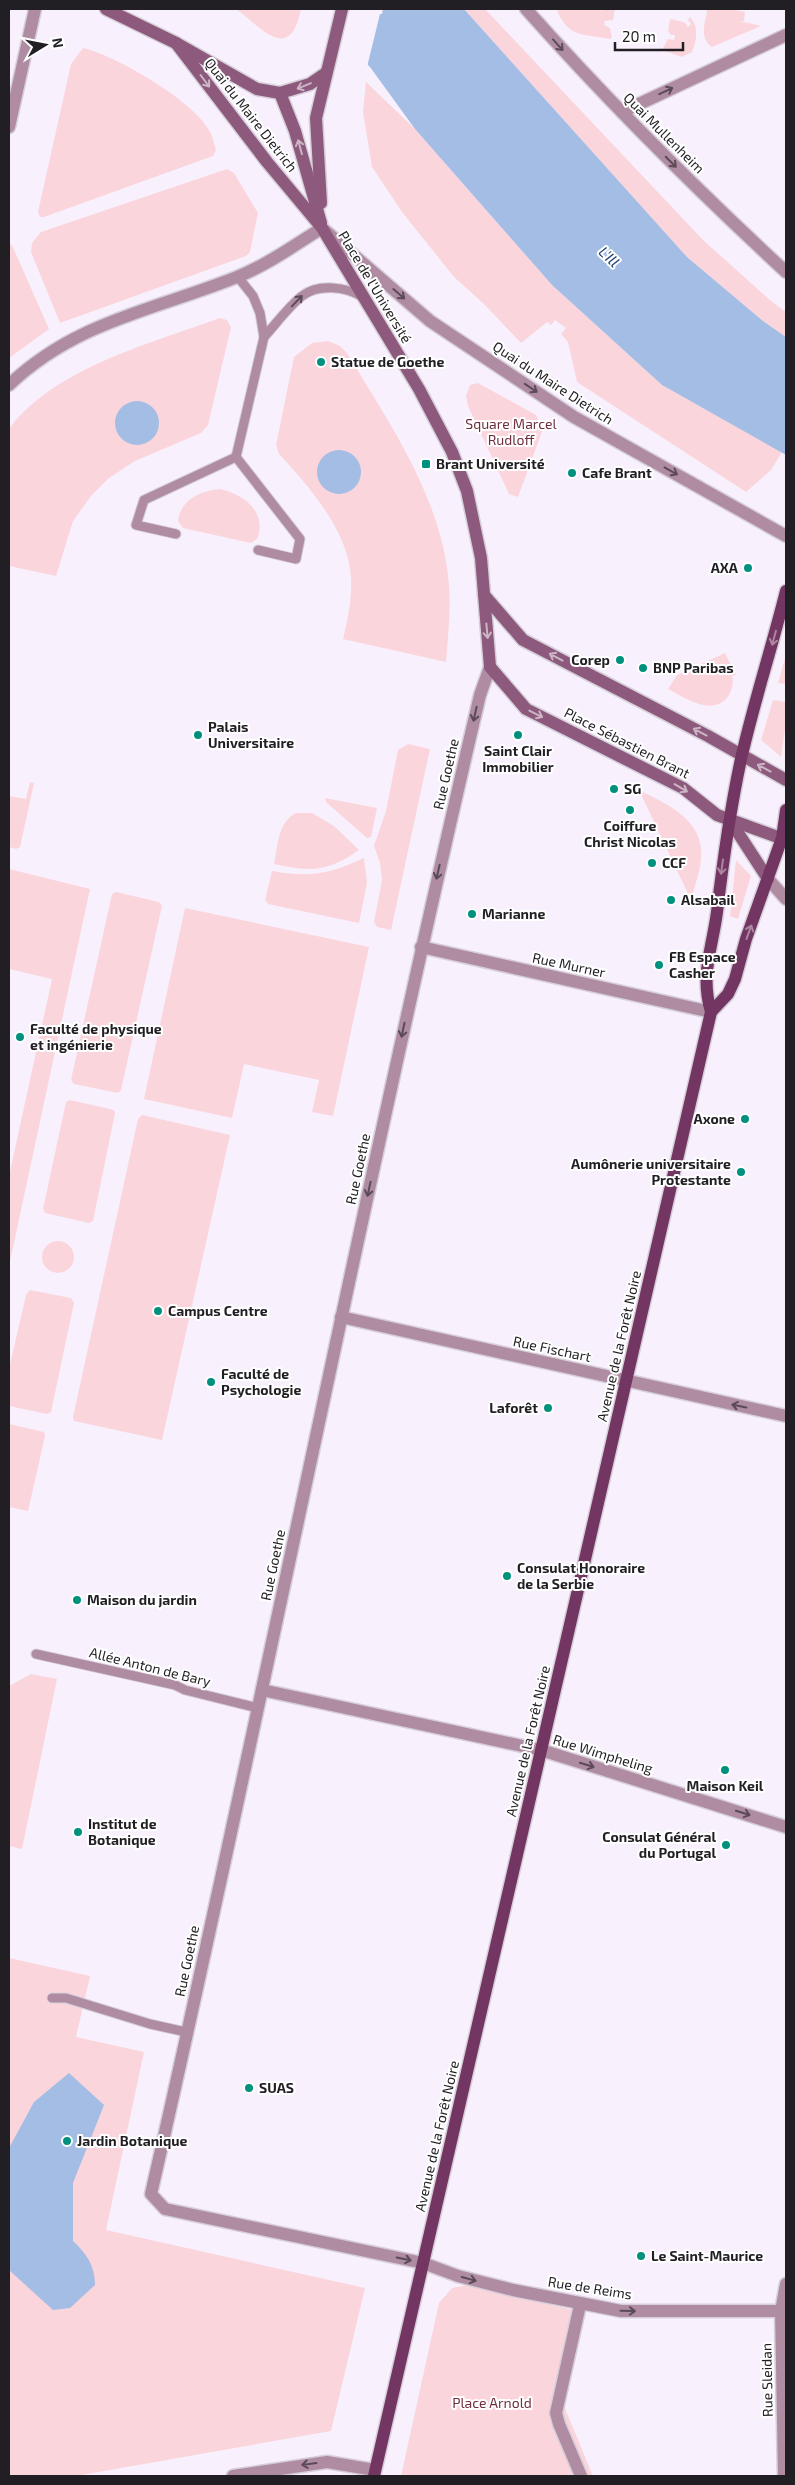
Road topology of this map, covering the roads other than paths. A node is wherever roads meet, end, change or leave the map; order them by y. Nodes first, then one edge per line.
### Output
1 (35, 9) edge
2 (106, 9) edge
3 (342, 9) edge
4 (526, 9) edge
5 (786, 35) edge
6 (176, 42) junction
7 (326, 73) junction
8 (280, 93) junction
9 (622, 112) junction
10 (9, 127) edge
11 (322, 228) junction
12 (786, 272) edge
13 (238, 277) junction
14 (364, 298) junction
15 (264, 337) junction
16 (9, 385) edge
17 (236, 457) junction
18 (176, 534) dead end
19 (786, 536) edge
20 (258, 550) dead end
21 (786, 591) edge
22 (484, 595) junction
23 (490, 667) junction
24 (742, 756) junction
25 (786, 780) edge
26 (786, 810) edge
27 (729, 819) junction
28 (784, 839) edge
29 (768, 879) junction
30 (786, 899) edge
31 (421, 947) junction
32 (711, 1012) junction
33 (341, 1318) junction
34 (626, 1381) junction
35 (786, 1416) edge
36 (36, 1654) dead end
37 (262, 1690) junction
38 (258, 1708) junction
39 (541, 1750) junction
40 (786, 1827) edge
41 (52, 1998) dead end
42 (186, 2032) junction
43 (423, 2263) junction
44 (786, 2284) edge
45 (580, 2304) junction
46 (783, 2311) edge
47 (375, 2473) edge
48 (232, 2476) edge
49 (581, 2476) edge
50 (784, 2476) edge

1 - 10 street
2 - 6 street, Quai du Maire Dietrich
3 - 7 street
4 -> 9 street, Quai Mullenheim
9 -> 5 street
6 - 8 street, Quai du Maire Dietrich
6 -> 11 street, Quai du Maire Dietrich
7 -> 8 street, Quai du Maire Dietrich
7 - 11 street
11 -> 8 street, Quai du Maire Dietrich
9 -> 12 street, Quai Mullenheim
11 - 13 street, Place de l'Université
11 - 14 street, Place de l'Université
11 -> 19 street, Quai du Maire Dietrich
13 - 15 lane
13 - 16 street, Place de l'Université
15 -> 14 lane
14 - 22 street, Place de l'Université
15 - 17 lane
17 - 18 lane
17 - 20 lane
21 -> 24 main road
22 -> 23 street, Place de l'Université
24 -> 22 street
23 -> 27 street, Place Sébastien Brant
23 -> 31 street, Rue Goethe
25 -> 24 street
24 - 27 main road
26 - 28 main road
27 - 28 street, Place Sébastien Brant
27 - 29 street
27 -> 32 main road, Avenue de la Forêt Noire
28 - 29 main road
29 - 30 street
32 -> 29 main road
31 - 32 street, Rue Murner
31 -> 33 street, Rue Goethe
32 - 34 main road, Avenue de la Forêt Noire
33 - 34 street, Rue Fischart
33 - 37 street, Rue Goethe
35 -> 34 street, Rue Fischart
34 - 39 main road, Avenue de la Forêt Noire
36 - 38 lane, Allée Anton de Bary
37 - 38 street, Rue Goethe
37 - 39 street, Rue Wimpheling
38 - 42 street, Rue Goethe
39 -> 40 street, Rue Wimpheling
39 - 43 main road, Avenue de la Forêt Noire
41 - 42 lane
42 -> 43 street, Rue Goethe
43 -> 45 street, Rue de Reims
43 - 47 main road, Avenue de la Forêt Noire
44 - 46 street, Rue Sleidan
45 -> 46 street, Rue de Reims
45 - 49 street
46 - 50 street, Rue Sleidan
47 -> 48 street

